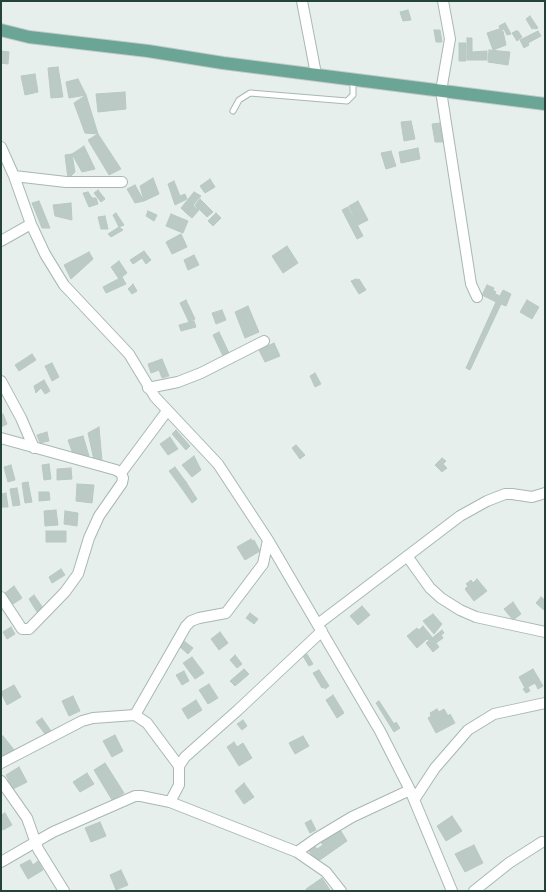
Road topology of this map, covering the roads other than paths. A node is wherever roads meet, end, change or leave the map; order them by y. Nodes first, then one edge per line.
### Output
1 (302, 1) edge
2 (443, 1) edge
3 (1, 30) edge
4 (316, 74) junction
5 (353, 79) junction
6 (440, 91) junction
7 (545, 104) edge
8 (233, 111) dead end
9 (1, 147) edge
10 (14, 176) junction
11 (122, 182) dead end
12 (31, 224) junction
13 (1, 241) edge
14 (477, 297) dead end
15 (264, 340) dead end
16 (1, 381) edge
17 (148, 388) junction
18 (167, 411) junction
19 (1, 438) edge
20 (34, 448) junction
21 (121, 473) junction
22 (545, 493) edge
23 (268, 540) junction
24 (407, 556) junction
25 (1, 597) edge
26 (320, 628) junction
27 (545, 632) edge
28 (545, 703) edge
29 (135, 714) junction
30 (1, 762) edge
31 (179, 766) junction
32 (1, 781) edge
33 (410, 790) junction
34 (414, 800) junction
35 (170, 802) junction
36 (36, 841) junction
37 (542, 842) dead end
38 (297, 852) junction
39 (1, 862) edge
40 (64, 891) edge
41 (341, 891) edge
42 (452, 891) edge
43 (474, 891) edge

1 - 4 street
2 - 6 street
3 - 4 main road
4 - 5 main road
5 - 6 main road
5 - 8 lane
6 - 7 main road
6 - 14 street
9 - 10 street
10 - 11 street
10 - 12 street
12 - 13 street
12 - 17 street
15 - 17 street
16 - 20 street
17 - 18 street
18 - 21 street
18 - 23 street
19 - 20 street
20 - 21 street
21 - 25 street
22 - 24 street
23 - 26 street
23 - 29 street
24 - 26 street
24 - 27 street
26 - 31 street
26 - 33 street
28 - 34 street
29 - 30 street
29 - 31 street
31 - 35 street
32 - 36 street
33 - 34 street
33 - 38 street
34 - 42 street
35 - 36 street
35 - 38 street
36 - 39 street
36 - 40 street
37 - 43 street
38 - 41 street

